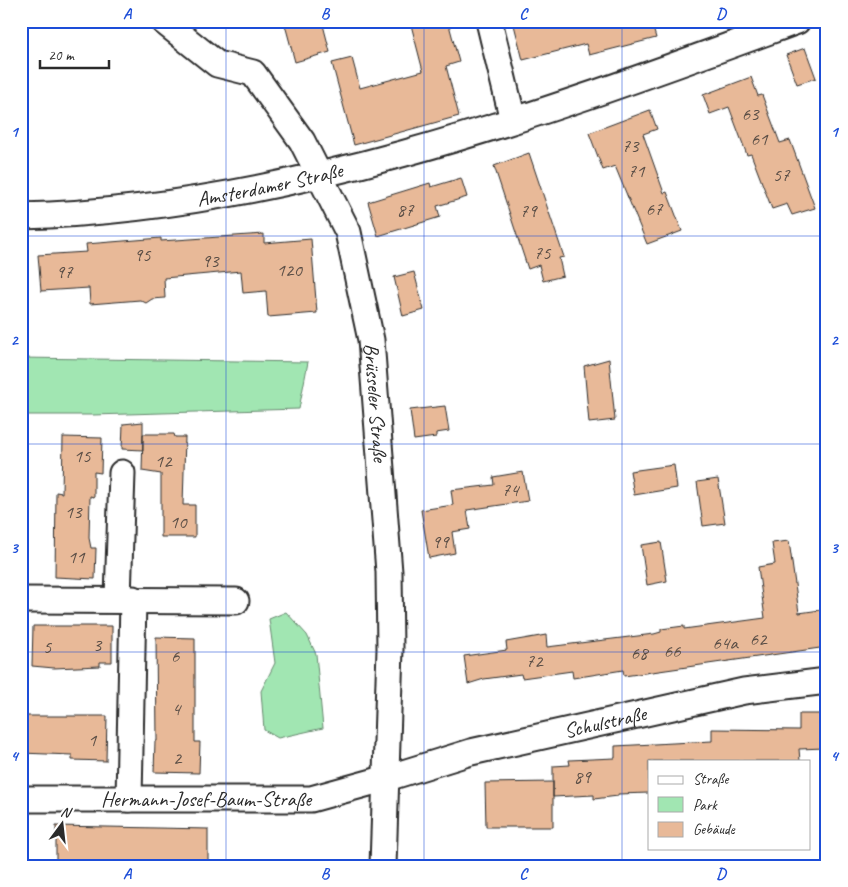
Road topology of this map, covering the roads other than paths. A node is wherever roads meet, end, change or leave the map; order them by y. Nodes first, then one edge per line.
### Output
1 (162, 21) edge
2 (489, 21) edge
3 (797, 21) edge
4 (772, 26) edge
5 (513, 120) junction
6 (320, 176) junction
7 (21, 216) edge
8 (122, 473) dead end
9 (126, 599) junction
10 (21, 600) edge
11 (236, 601) dead end
12 (827, 681) edge
13 (387, 778) junction
14 (21, 799) edge
15 (129, 799) junction
16 (383, 866) edge

1 - 6 street, Brüsseler Straße
2 - 5 street
3 - 4 street, Amsterdamer Straße
4 - 5 street, Amsterdamer Straße
5 - 6 street, Amsterdamer Straße
6 - 7 street, Amsterdamer Straße
6 - 13 street, Brüsseler Straße
8 - 9 street
9 - 10 street
9 - 11 street
9 - 15 street
12 - 13 street, Schulstraße
13 - 15 street, Hermann-Josef-Baum-Straße
13 - 16 street, Brüsseler Straße
14 - 15 street, Hermann-Josef-Baum-Straße

